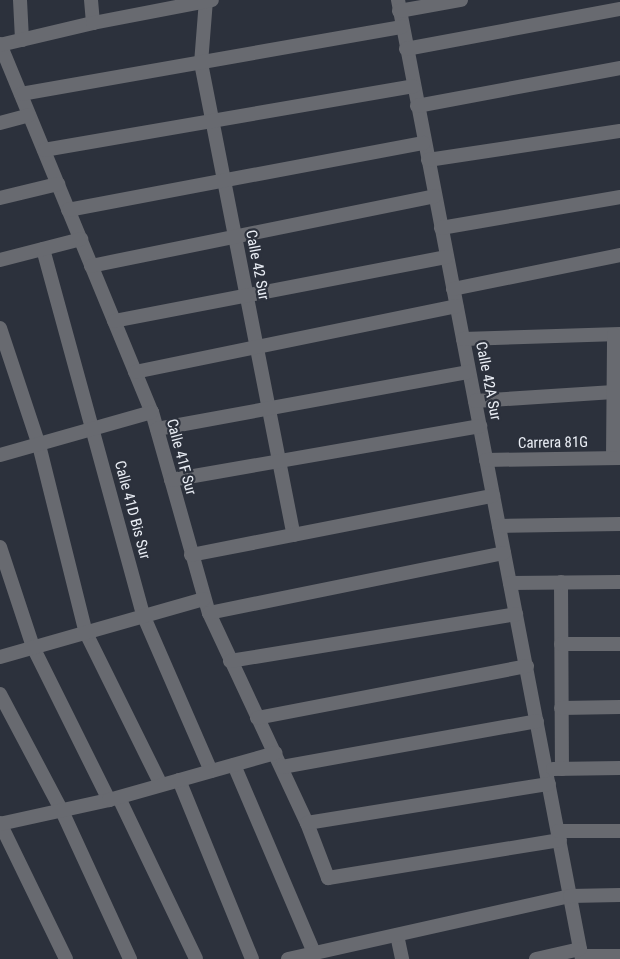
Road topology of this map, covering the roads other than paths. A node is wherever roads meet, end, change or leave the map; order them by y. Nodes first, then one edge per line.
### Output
1 (20, 0) edge
2 (91, 0) edge
3 (143, 0) edge
4 (208, 0) edge
5 (461, 0) edge
6 (398, 6) edge
7 (620, 9) edge
8 (144, 15) junction
9 (93, 23) junction
10 (402, 27) junction
11 (22, 40) junction
12 (0, 45) edge
13 (406, 49) junction
14 (201, 63) junction
15 (620, 68) edge
16 (413, 86) junction
17 (21, 94) junction
18 (417, 106) junction
19 (29, 115) junction
20 (212, 121) junction
21 (0, 123) edge
22 (620, 131) edge
23 (424, 143) junction
24 (44, 150) junction
25 (428, 160) junction
26 (224, 181) junction
27 (58, 184) junction
28 (435, 196) junction
29 (0, 198) edge
30 (620, 198) edge
31 (68, 210) junction
32 (441, 228) junction
33 (235, 237) junction
34 (81, 239) junction
35 (44, 249) junction
36 (620, 255) edge
37 (447, 257) junction
38 (0, 260) edge
39 (92, 266) junction
40 (453, 289) junction
41 (247, 296) junction
42 (456, 306) junction
43 (114, 321) junction
44 (0, 328) edge
45 (617, 334) edge
46 (463, 339) junction
47 (257, 347) junction
48 (135, 372) junction
49 (469, 372) junction
50 (614, 392) junction
51 (475, 401) junction
52 (269, 408) junction
53 (152, 412) junction
54 (480, 426) junction
55 (93, 429) junction
56 (157, 429) junction
57 (39, 445) junction
58 (0, 455) edge
59 (616, 458) edge
60 (486, 460) junction
61 (279, 461) junction
62 (171, 480) junction
63 (493, 496) junction
64 (620, 524) edge
65 (499, 526) junction
66 (294, 535) junction
67 (0, 547) edge
68 (504, 553) junction
69 (191, 555) junction
70 (561, 582) junction
71 (620, 582) edge
72 (510, 583) junction
73 (207, 606) junction
74 (516, 614) junction
75 (144, 616) junction
76 (86, 633) junction
77 (620, 644) edge
78 (561, 645) junction
79 (33, 647) junction
80 (0, 657) edge
81 (230, 661) junction
82 (527, 666) junction
83 (0, 694) edge
84 (620, 707) edge
85 (561, 708) junction
86 (257, 718) junction
87 (537, 721) junction
88 (275, 753) junction
89 (234, 765) junction
90 (282, 767) junction
91 (562, 768) junction
92 (620, 768) edge
93 (546, 769) junction
94 (211, 771) junction
95 (179, 780) junction
96 (549, 784) junction
97 (161, 785) junction
98 (114, 799) junction
99 (62, 811) junction
100 (307, 823) junction
101 (0, 824) edge
102 (620, 831) edge
103 (559, 836) junction
104 (620, 895) edge
105 (570, 896) junction
106 (397, 935) junction
107 (314, 953) junction
108 (581, 954) edge
109 (620, 956) edge
110 (66, 959) edge
111 (130, 959) edge
112 (196, 959) edge
113 (252, 959) edge
114 (288, 959) edge
115 (402, 959) edge
116 (536, 959) edge

1 - 11 street
2 - 9 street
3 - 8 street
4 - 8 street
4 - 14 street, Calle 42 Sur
5 - 6 street
6 - 10 street, Calle 42A Sur
7 - 13 street
8 - 9 street
9 - 11 street
10 - 13 street, Calle 42A Sur
10 - 14 street
11 - 12 street
12 - 17 street, Calle 41F Sur
13 - 16 street, Calle 42A Sur
14 - 17 street
14 - 20 street, Calle 42 Sur
15 - 18 street
16 - 18 street, Calle 42A Sur
16 - 20 street
17 - 19 street, Calle 41F Sur
18 - 23 street, Calle 42A Sur
19 - 21 street
19 - 24 street, Calle 41F Sur
20 - 24 street
20 - 26 street, Calle 42 Sur
22 - 25 street
23 - 25 street, Calle 42A Sur
23 - 26 street
24 - 27 street, Calle 41F Sur
25 - 28 street, Calle 42A Sur
26 - 31 street
26 - 33 street, Calle 42 Sur
27 - 29 street
27 - 31 street, Calle 41F Sur
28 - 32 street, Calle 42A Sur
28 - 33 street
30 - 32 street
31 - 34 street, Calle 41F Sur
32 - 37 street, Calle 42A Sur
33 - 39 street
33 - 41 street, Calle 42 Sur
34 - 35 street
34 - 39 street, Calle 41F Sur
35 - 38 street
35 - 55 street, Calle 41D Bis Sur
36 - 40 street
37 - 40 street, Calle 42A Sur
37 - 41 street
39 - 43 street, Calle 41F Sur
40 - 42 street, Calle 42A Sur
41 - 43 street
41 - 47 street, Calle 42 Sur
42 - 46 street, Calle 42A Sur
42 - 47 street
43 - 48 street, Calle 41F Sur
44 - 57 street
45 - 46 street
45 - 50 street
46 - 49 street, Calle 42A Sur
47 - 48 street
47 - 52 street, Calle 42 Sur
48 - 53 street, Calle 41F Sur
49 - 51 street, Calle 42A Sur
49 - 52 street
50 - 51 street
50 - 59 street
51 - 54 street, Calle 42A Sur
52 - 56 street
52 - 61 street, Calle 42 Sur
53 - 55 street
53 - 56 street, Calle 41F Sur
54 - 60 street, Calle 42A Sur
54 - 61 street
55 - 57 street
55 - 75 street, Calle 41D Bis Sur
56 - 62 street, Calle 41F Sur
57 - 58 street
57 - 76 street
59 - 60 street, Carrera 81G
60 - 63 street, Calle 42A Sur
61 - 62 street
61 - 66 street, Calle 42 Sur
62 - 69 street, Calle 41F Sur
63 - 65 street, Calle 42A Sur
63 - 66 street
64 - 65 street
65 - 68 street, Calle 42A Sur
66 - 69 street
67 - 79 street
68 - 72 street, Calle 42A Sur
68 - 73 street
69 - 73 street, Calle 41F Sur
70 - 71 street
70 - 72 street
70 - 78 street
72 - 74 street, Calle 42A Sur
73 - 75 street
73 - 81 street, Calle 41F Sur
74 - 81 street
74 - 82 street, Calle 42A Sur
75 - 76 street
75 - 94 street, Calle 41D Bis Sur
76 - 79 street
76 - 97 street
77 - 78 street
78 - 85 street
79 - 80 street
79 - 98 street
81 - 86 street, Calle 41F Sur
82 - 86 street
82 - 87 street, Calle 42A Sur
83 - 99 street
84 - 85 street
85 - 91 street
86 - 88 street, Calle 41F Sur
87 - 90 street
87 - 93 street, Calle 42A Sur
88 - 89 street
88 - 90 street, Calle 41F Sur
89 - 94 street
89 - 107 street
90 - 100 street, Calle 41F Sur
91 - 92 street
91 - 93 street
93 - 96 street, Calle 42A Sur
94 - 95 street
95 - 97 street
95 - 113 street
96 - 100 street
96 - 103 street, Calle 42A Sur
97 - 98 street
98 - 99 street
98 - 112 street
99 - 101 street
99 - 111 street
100 - 103 street, Calle 41F Sur
101 - 110 street
102 - 103 street
103 - 105 street, Calle 42A Sur
104 - 105 street
105 - 106 street
105 - 108 street, Calle 42A Sur
106 - 107 street
106 - 115 street
107 - 114 street
108 - 109 street
108 - 116 street

